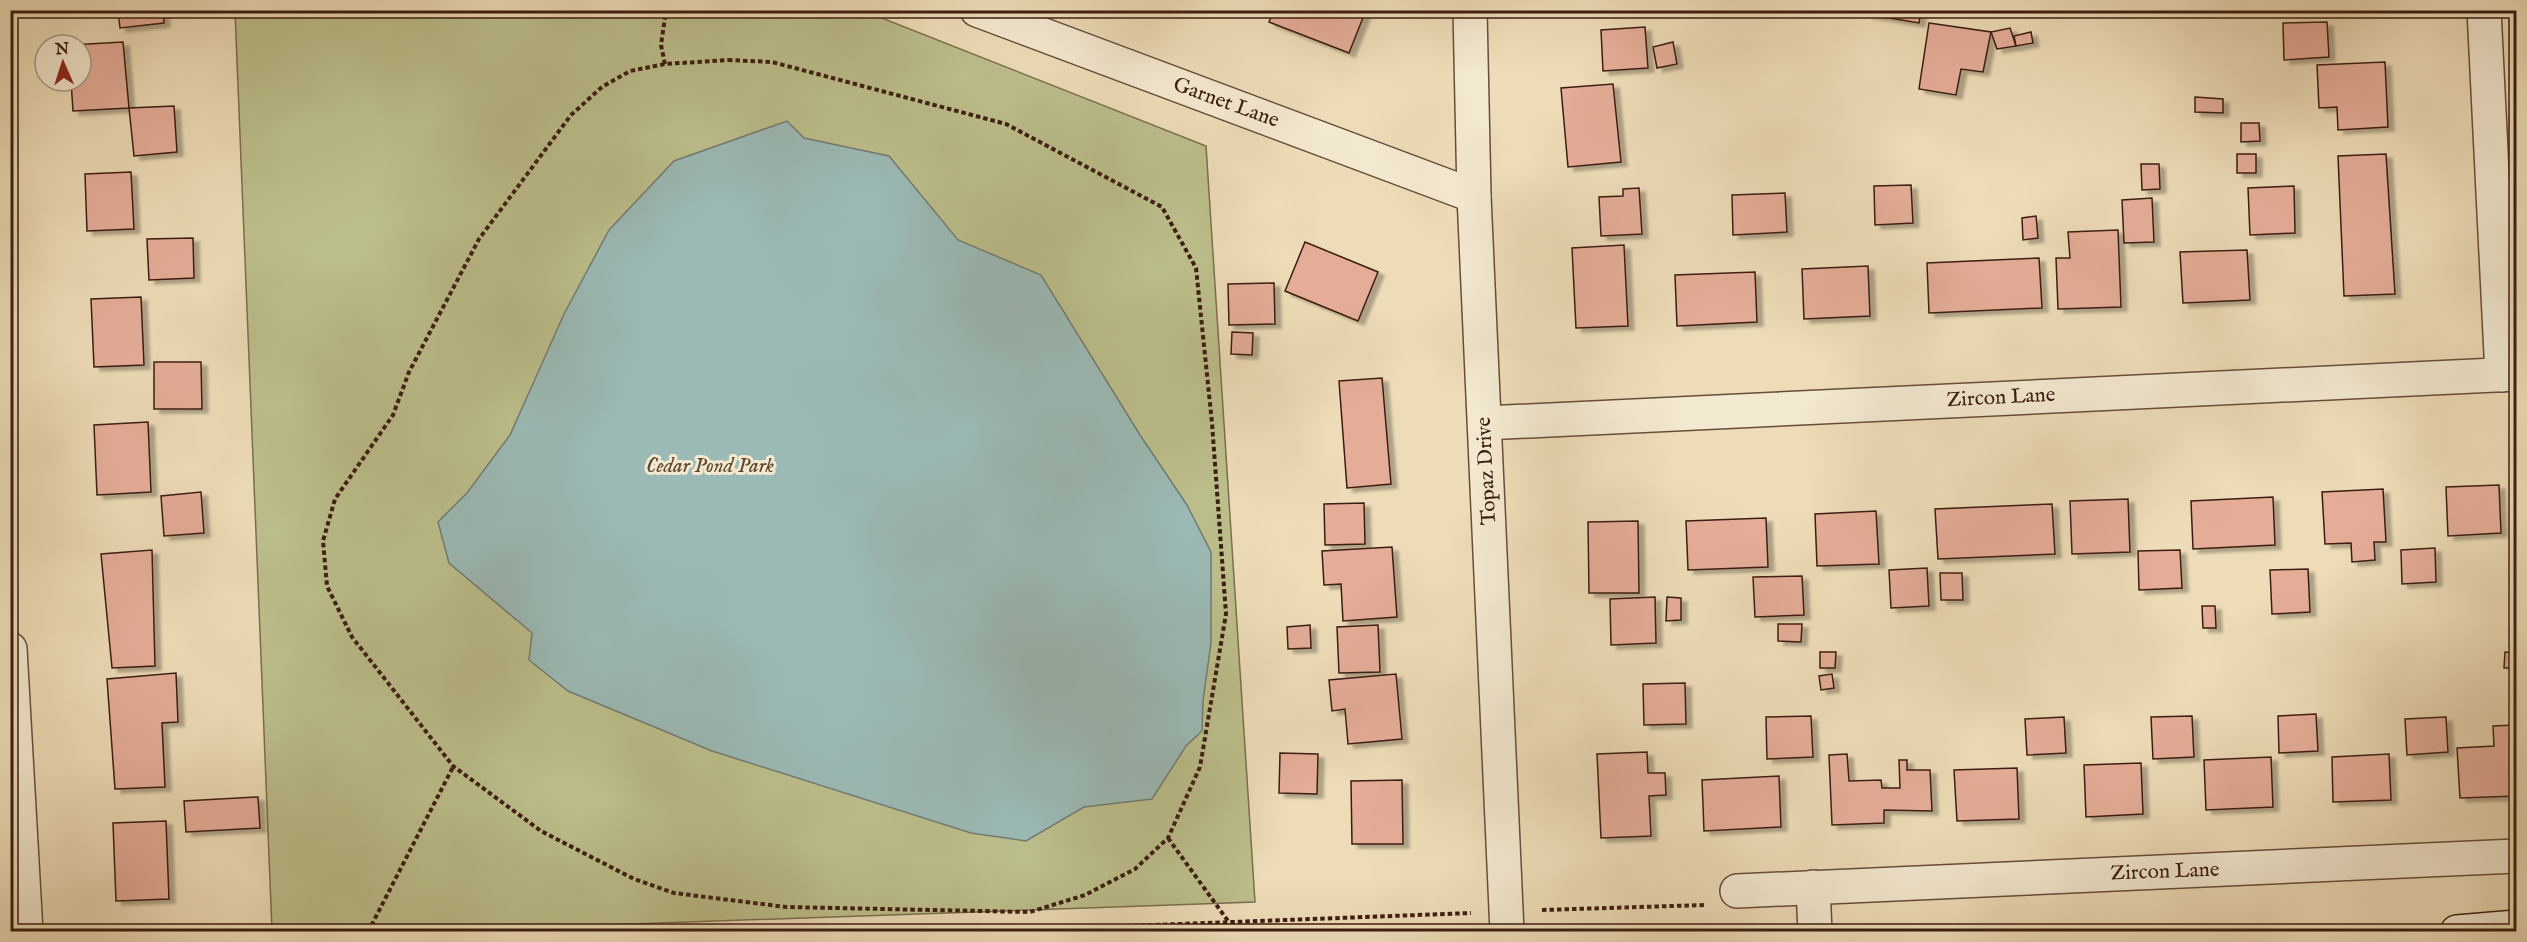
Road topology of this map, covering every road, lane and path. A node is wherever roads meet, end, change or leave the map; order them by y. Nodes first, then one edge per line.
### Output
1 (666, 10) edge
2 (977, 10) edge
3 (1470, 10) edge
4 (2484, 10) edge
5 (665, 64) junction
6 (1474, 196) junction
7 (2509, 375) edge
8 (1485, 423) junction
9 (10, 649) edge
10 (453, 766) junction
11 (1168, 838) junction
12 (2517, 856) edge
13 (1813, 887) junction
14 (1737, 891) joint
15 (1229, 921) junction
16 (1506, 922) edge
17 (2517, 927) edge
18 (26, 932) edge
19 (368, 932) edge
20 (968, 932) edge
21 (1815, 932) edge
22 (2457, 932) edge

1 - 5 path
2 - 6 street, Garnet Lane
3 - 6 street, Topaz Drive
4 - 7 street
5 - 10 path
5 - 11 path
6 - 8 street, Topaz Drive
7 - 8 street, Zircon Lane
8 - 16 street, Topaz Drive
9 - 18 street
10 - 11 path
10 - 19 path
11 - 15 path
12 - 13 street, Zircon Lane
13 - 14 street, Zircon Lane
13 - 21 street
14 - 16 path
15 - 16 path
15 - 20 path
17 - 22 street

